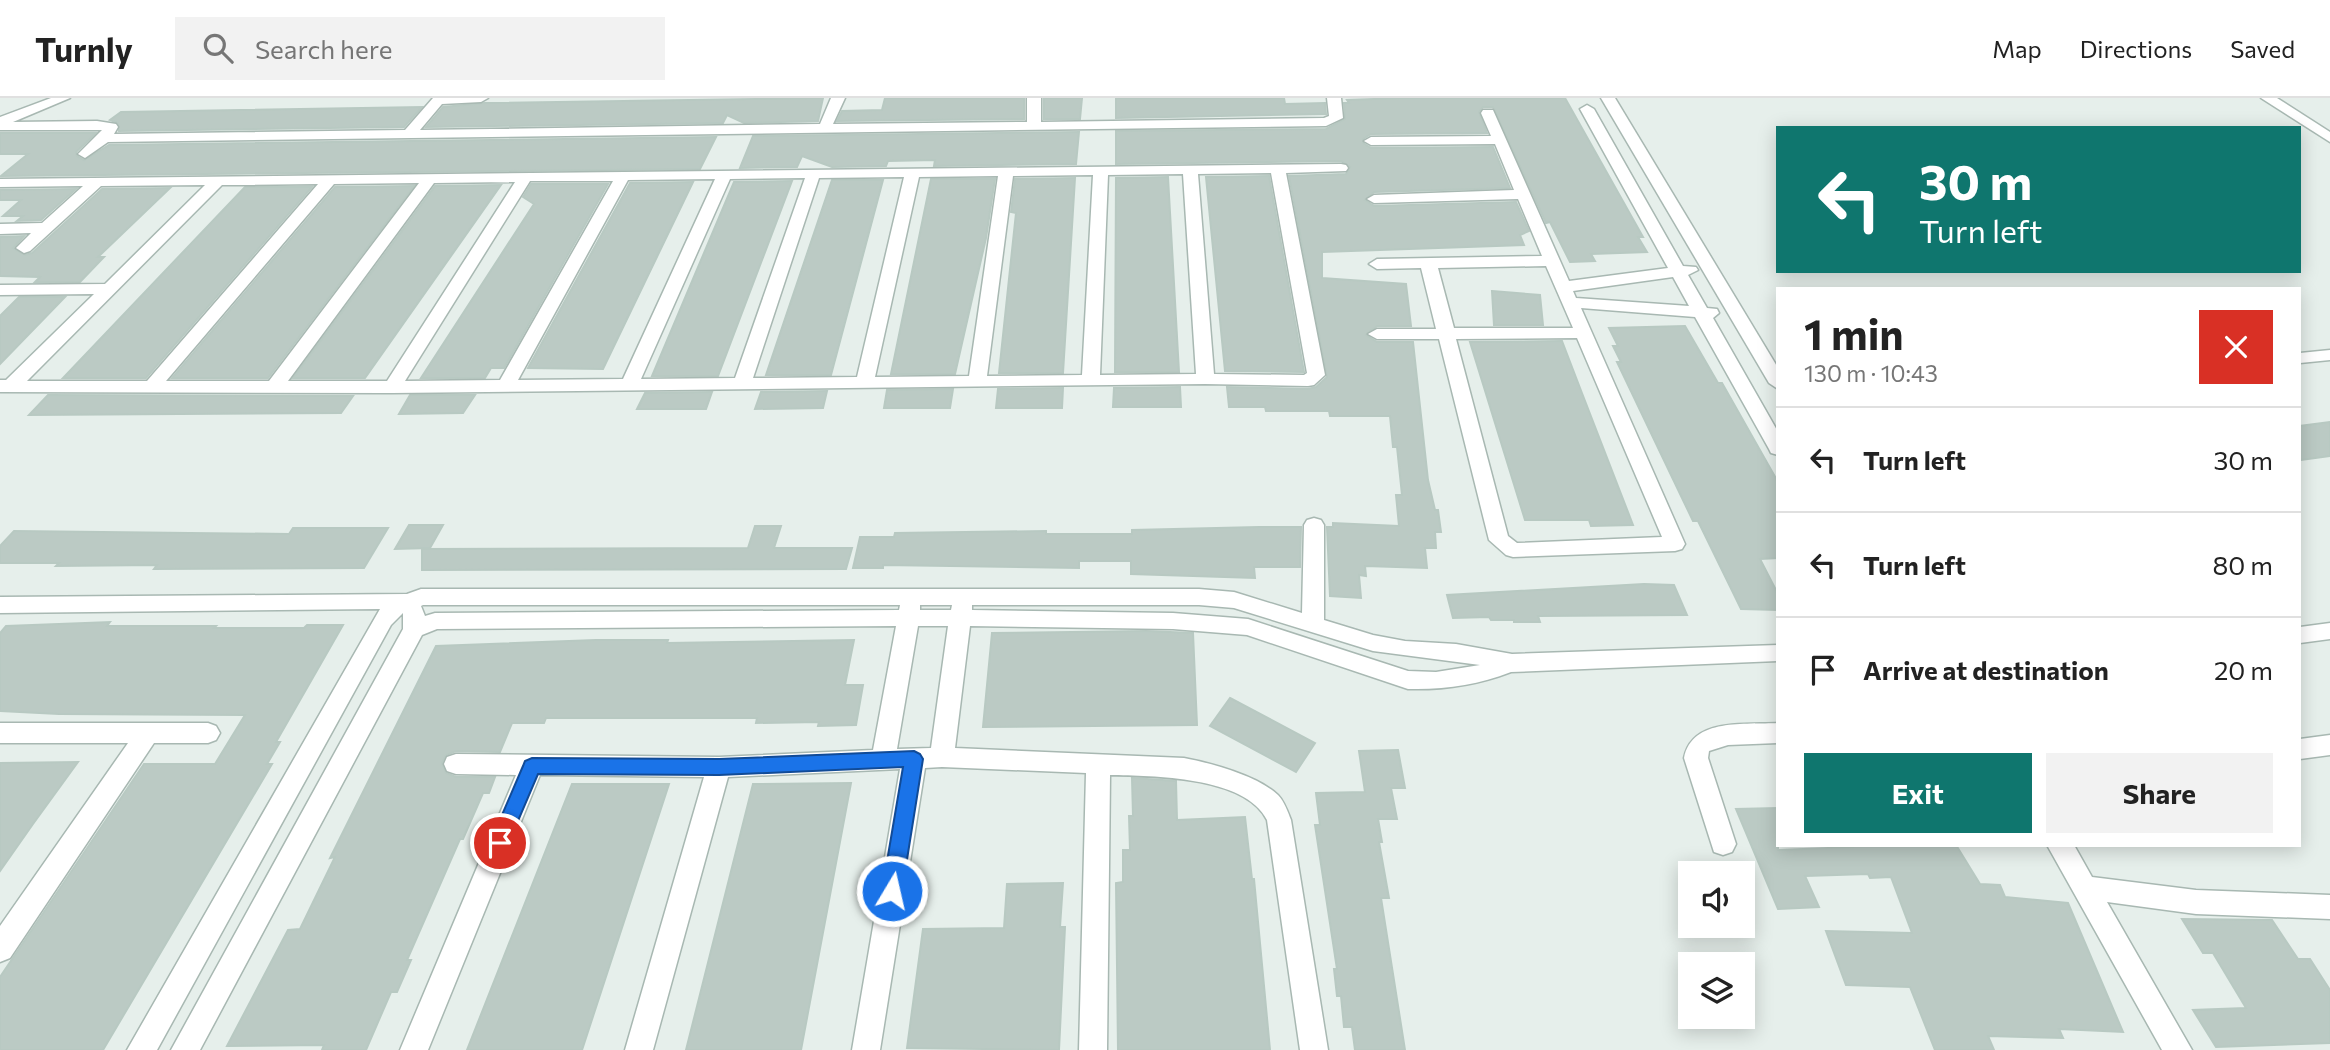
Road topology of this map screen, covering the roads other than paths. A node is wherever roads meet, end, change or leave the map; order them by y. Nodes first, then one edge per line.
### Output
1 (63, 98) edge
2 (481, 98) edge
3 (838, 98) edge
4 (1034, 98) edge
5 (1334, 98) edge
6 (1608, 98) edge
7 (2268, 98) edge
8 (1587, 109) dead end
9 (1488, 113) dead end
10 (0, 124) edge
11 (1034, 126) junction
12 (825, 128) junction
13 (410, 134) junction
14 (105, 138) junction
15 (2330, 138) edge
16 (1498, 140) junction
17 (1371, 141) dead end
18 (85, 154) dead end
19 (1341, 168) dead end
20 (1279, 169) junction
21 (1101, 170) junction
22 (1190, 170) junction
23 (1006, 171) junction
24 (814, 172) junction
25 (913, 172) junction
26 (725, 174) junction
27 (623, 176) junction
28 (431, 177) junction
29 (525, 177) junction
30 (330, 179) junction
31 (219, 180) junction
32 (97, 182) junction
33 (0, 183) edge
34 (1522, 194) junction
35 (1374, 199) dead end
36 (46, 228) junction
37 (0, 229) edge
38 (24, 248) dead end
39 (1553, 261) junction
40 (1428, 262) junction
41 (1377, 264) dead end
42 (1709, 268) junction
43 (1677, 272) junction
44 (108, 289) junction
45 (0, 290) edge
46 (1567, 294) junction
47 (94, 302) junction
48 (0, 303) edge
49 (1700, 312) junction
50 (1737, 315) junction
51 (1583, 333) junction
52 (1377, 334) dead end
53 (1445, 335) junction
54 (2330, 355) edge
55 (2301, 358) edge
56 (1091, 379) junction
57 (1205, 379) junction
58 (1776, 380) edge
59 (976, 381) junction
60 (743, 382) junction
61 (864, 382) junction
62 (630, 383) junction
63 (507, 384) junction
64 (6, 386) edge
65 (152, 386) junction
66 (274, 387) junction
67 (393, 387) junction
68 (1776, 445) edge
69 (1314, 525) dead end
70 (911, 597) junction
71 (405, 601) junction
72 (0, 605) edge
73 (1257, 606) junction
74 (962, 608) junction
75 (908, 620) junction
76 (1312, 624) junction
77 (414, 629) junction
78 (1255, 629) junction
79 (2330, 631) edge
80 (2301, 635) edge
81 (1776, 653) edge
82 (1512, 663) junction
83 (0, 733) edge
84 (148, 733) junction
85 (208, 733) dead end
86 (1776, 733) edge
87 (2330, 745) edge
88 (2301, 750) edge
89 (942, 757) junction
90 (914, 759) junction
91 (883, 760) junction
92 (1098, 762) junction
93 (456, 764) dead end
94 (532, 766) junction
95 (719, 767) junction
96 (285, 794) junction
97 (324, 794) junction
98 (1723, 844) dead end
99 (2061, 847) edge
100 (2083, 887) junction
101 (2330, 907) edge
102 (0, 949) edge
103 (141, 1050) edge
104 (185, 1050) edge
105 (414, 1050) edge
106 (639, 1050) edge
107 (866, 1050) edge
108 (1093, 1050) edge
109 (1314, 1050) edge
110 (2178, 1050) edge

1 - 10 street
2 - 13 street
3 - 12 street
4 - 11 street
5 - 11 street
6 - 42 street
7 - 15 street
8 - 43 street
9 - 16 street
10 - 14 street
11 - 12 street
12 - 13 street
13 - 14 street
14 - 18 street
16 - 17 street
16 - 34 street
19 - 20 street
20 - 22 street
20 - 57 street
21 - 22 street
21 - 23 street
21 - 56 street
22 - 57 street
23 - 25 street
23 - 59 street
24 - 25 street
24 - 26 street
24 - 60 street
25 - 61 street
26 - 27 street
26 - 62 street
27 - 29 street
27 - 63 street
28 - 29 street
28 - 30 street
28 - 66 street
29 - 67 street
30 - 31 street
30 - 65 street
31 - 32 street
31 - 44 street
32 - 33 street
32 - 36 street
34 - 35 street
34 - 39 street
36 - 37 street
36 - 38 street
39 - 40 street
39 - 46 street
40 - 41 street
40 - 53 street
42 - 43 street
42 - 50 street
43 - 46 street
43 - 49 street
44 - 45 street
44 - 47 street
46 - 49 street
46 - 51 street
47 - 48 street
47 - 64 street
49 - 50 street
49 - 68 street
50 - 58 street
51 - 53 street
51 - 53 street
52 - 53 street
54 - 55 street
56 - 57 street
56 - 59 street
59 - 61 street
60 - 61 street
60 - 62 street
62 - 63 street
63 - 67 street
64 - 65 street
65 - 66 street
66 - 67 street
69 - 76 street
70 - 71 street
70 - 74 street
70 - 75 street
71 - 72 street
71 - 77 street
71 - 96 street
73 - 74 street
73 - 76 street
73 - 78 street
74 - 75 street
74 - 78 street
74 - 89 street
75 - 77 street
75 - 91 street
76 - 82 street
77 - 97 street
78 - 82 street
79 - 80 street
81 - 82 street
83 - 84 street
84 - 85 street
84 - 102 street
86 - 98 street
87 - 88 street
89 - 90 street
89 - 92 street
90 - 91 street
90 - 107 street
91 - 95 street
92 - 108 street
92 - 109 street
93 - 94 street
94 - 95 street
94 - 105 street
95 - 106 street
96 - 97 street
96 - 103 street
97 - 104 street
99 - 100 street
100 - 101 street
100 - 110 street

